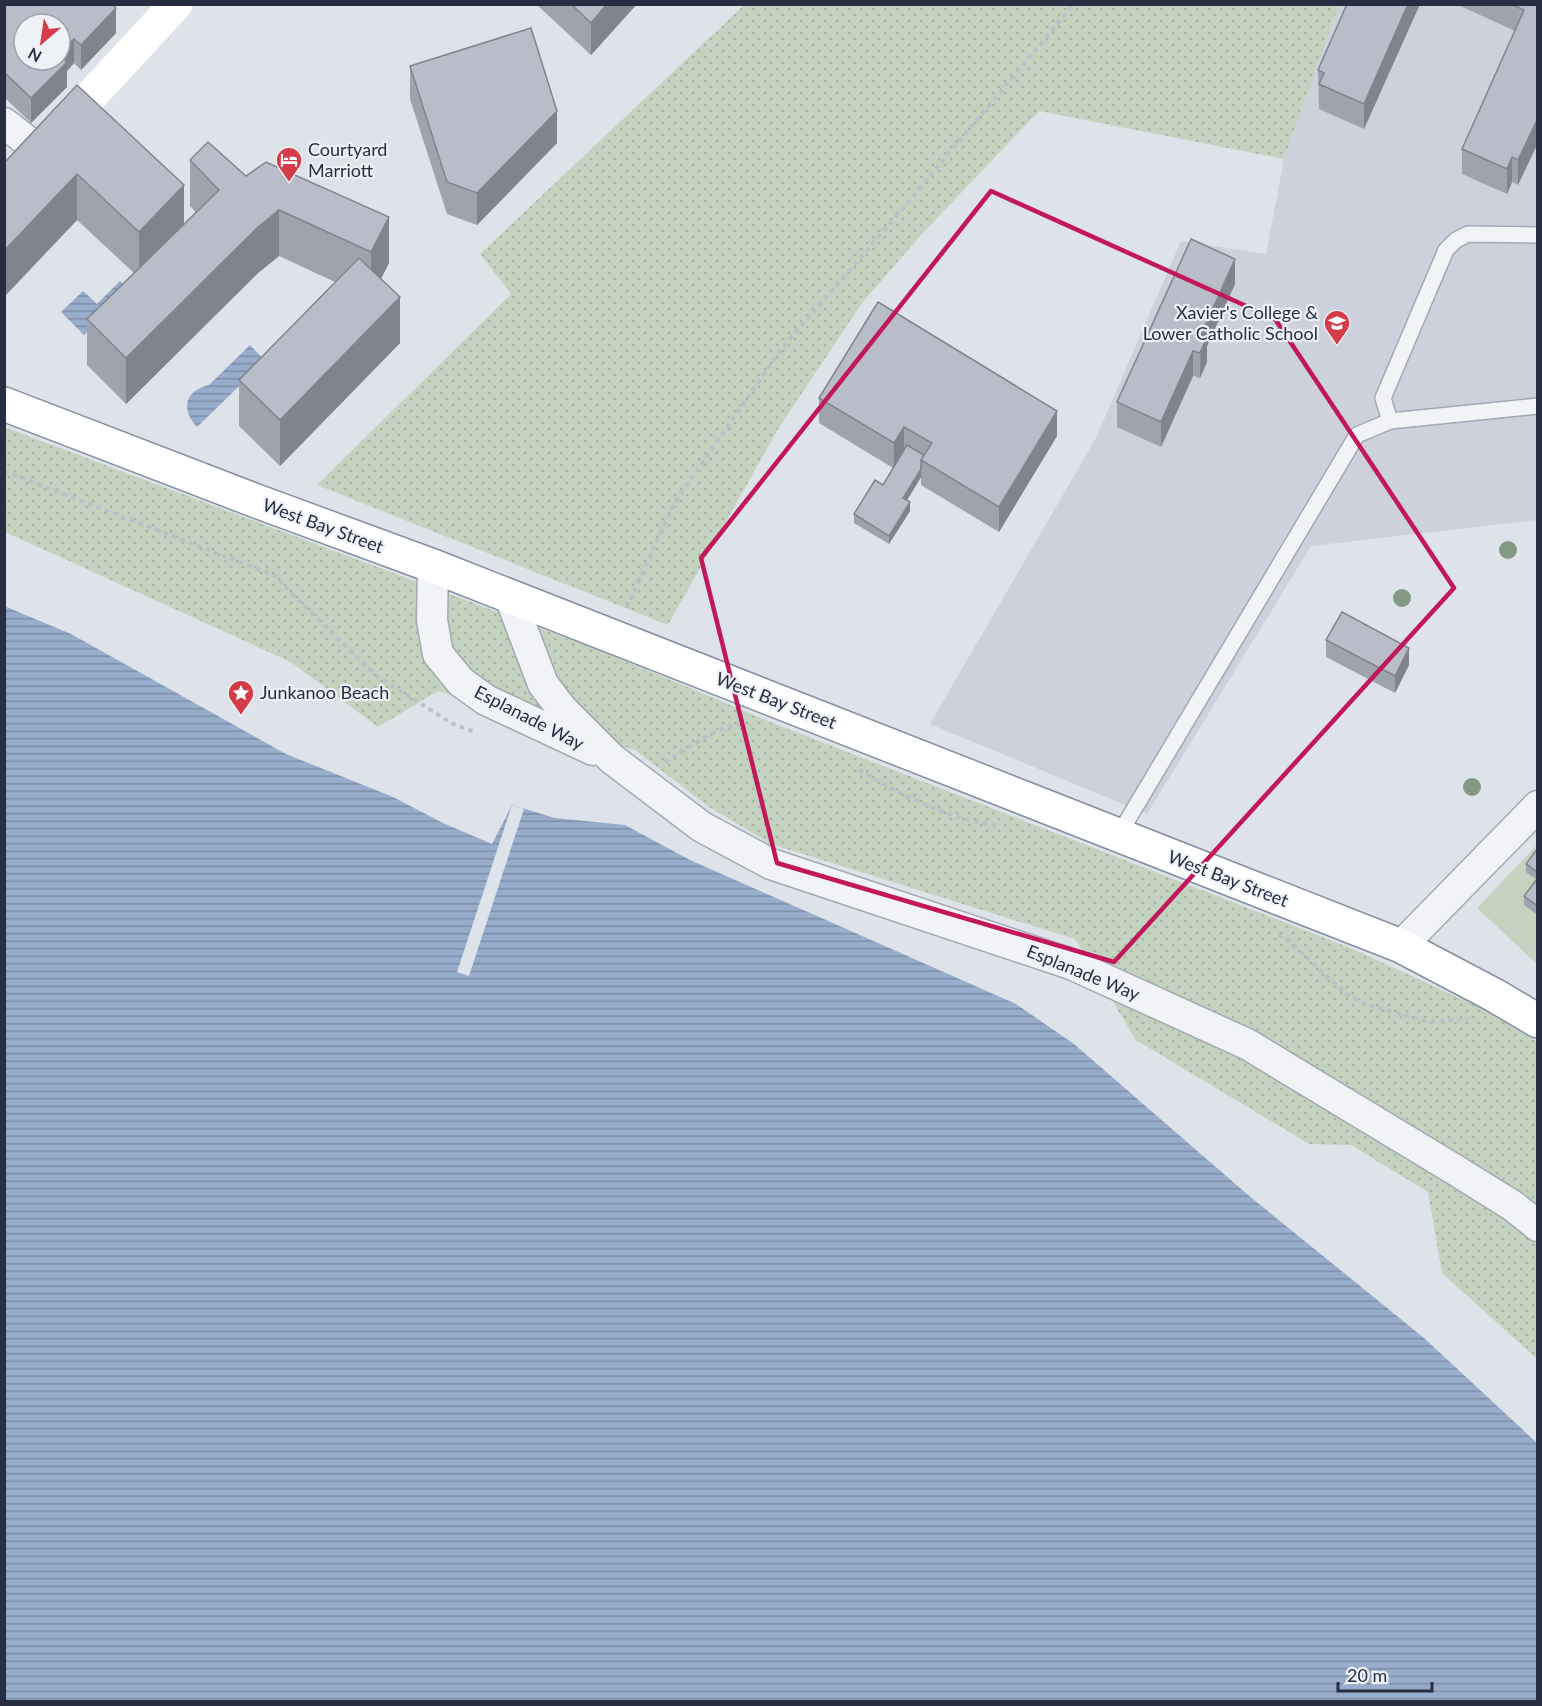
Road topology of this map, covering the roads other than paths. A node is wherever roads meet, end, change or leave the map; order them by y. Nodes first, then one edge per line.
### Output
1 (172, 6) edge
2 (4, 123) edge
3 (40, 152) junction
4 (4, 190) edge
5 (1538, 235) edge
6 (4, 404) edge
7 (1538, 406) edge
8 (1390, 421) junction
9 (433, 566) junction
10 (510, 597) junction
11 (612, 759) junction
12 (1538, 806) edge
13 (1118, 836) junction
14 (1401, 946) junction
15 (1538, 1021) edge
16 (1538, 1226) edge

1 - 3 main road
2 - 3 street
3 - 4 main road
5 - 8 lane
6 - 9 main road, West Bay Street
7 - 8 lane
8 - 13 lane
9 - 10 main road, West Bay Street
9 - 11 street, Esplanade Way
10 - 11 street, Esplanade Way
10 - 13 main road, West Bay Street
11 - 16 street, Esplanade Way
12 - 14 street
13 - 14 main road, West Bay Street
14 - 15 main road, West Bay Street

